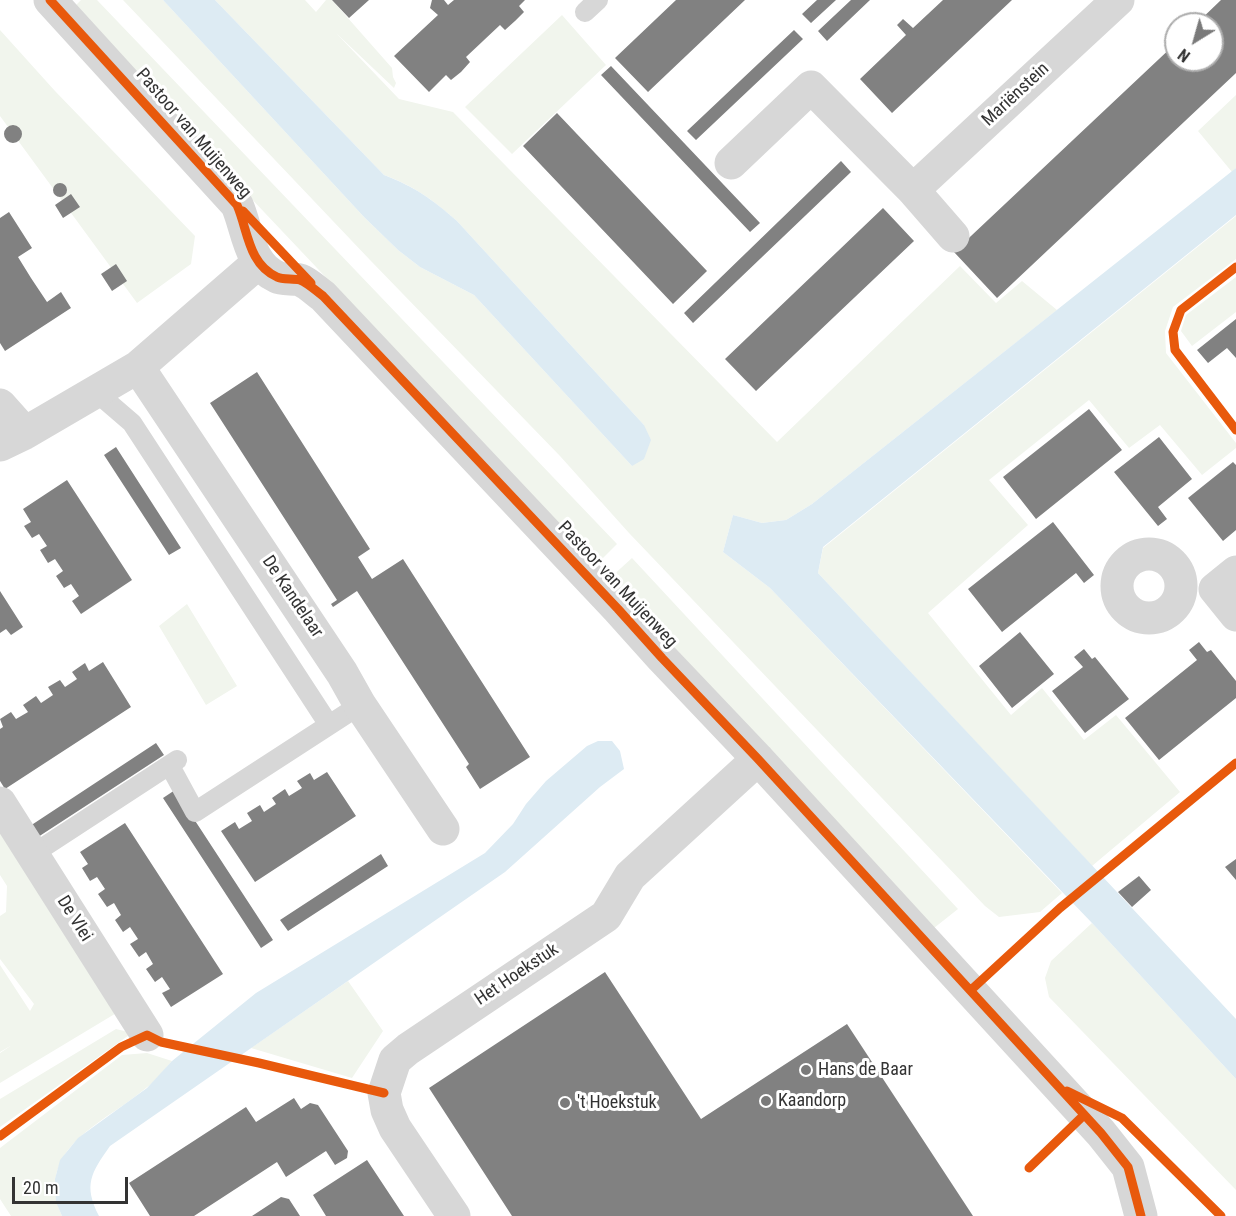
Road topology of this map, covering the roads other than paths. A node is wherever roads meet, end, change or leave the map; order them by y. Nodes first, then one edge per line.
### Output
1 (50, 0) edge
2 (1118, 0) edge
3 (731, 163) dead end
4 (913, 190) junction
5 (953, 236) dead end
6 (258, 262) junction
7 (138, 367) junction
8 (96, 392) junction
9 (0, 405) edge
10 (13, 439) edge
11 (1225, 580) edge
12 (1180, 582) dead end
13 (1236, 615) edge
14 (360, 705) junction
15 (329, 725) junction
16 (758, 759) junction
17 (0, 803) edge
18 (443, 829) dead end
19 (33, 854) junction
20 (147, 1035) dead end
21 (454, 1216) edge
22 (1141, 1216) edge

1 - 6 street, Pastoor van Muijenweg
2 - 4 street, Mariënstein
3 - 4 street
4 - 5 street
6 - 7 street
6 - 16 street, Pastoor van Muijenweg
7 - 8 street
7 - 14 street, De Kandelaar
8 - 10 street
8 - 15 lane
9 - 10 street
11 - 12 street
11 - 13 street
14 - 15 lane
14 - 18 street, De Kandelaar
15 - 19 lane
16 - 21 street, Het Hoekstuk
16 - 22 street, Pastoor van Muijenweg
17 - 19 street, De Vlei
19 - 20 street, De Vlei

